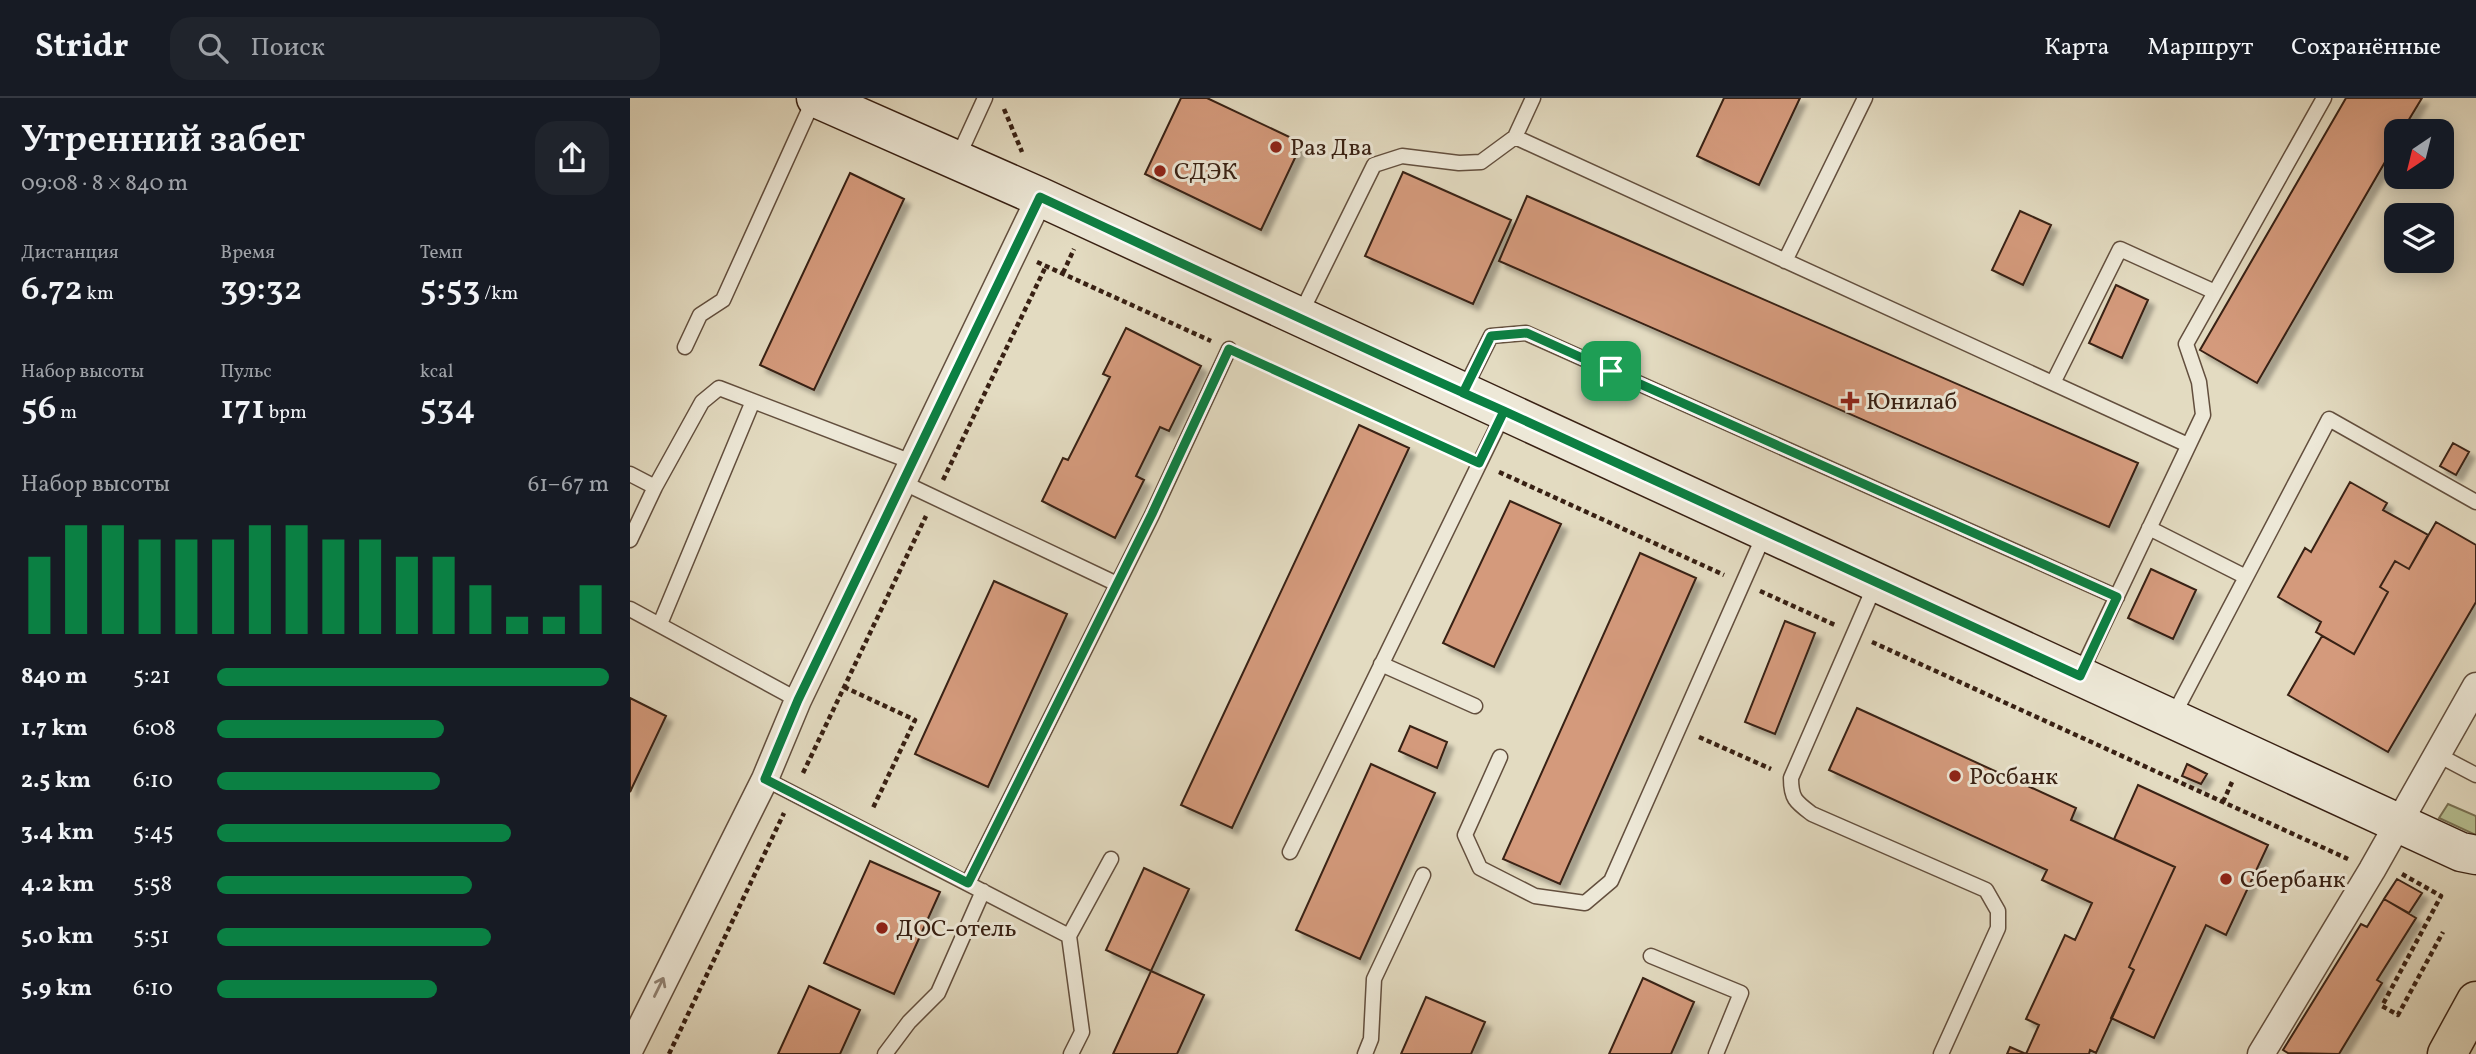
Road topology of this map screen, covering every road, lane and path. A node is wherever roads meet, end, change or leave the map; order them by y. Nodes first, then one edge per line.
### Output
1 (815, 98) edge
2 (985, 98) edge
3 (999, 98) edge
4 (1533, 98) edge
5 (1865, 98) edge
6 (2323, 98) edge
7 (1515, 137) junction
8 (1024, 156) dead end
9 (957, 160) junction
10 (1040, 197) junction
11 (1014, 251) junction
12 (1786, 261) junction
13 (1045, 266) junction
14 (2215, 292) junction
15 (1299, 318) junction
16 (685, 347) dead end
17 (1229, 349) junction
18 (2053, 383) junction
19 (1463, 393) junction
20 (753, 401) junction
21 (1504, 411) junction
22 (2188, 445) junction
23 (1479, 463) junction
24 (908, 473) junction
25 (630, 474) edge
26 (655, 487) junction
27 (935, 497) junction
28 (2476, 502) edge
29 (2149, 528) junction
30 (1766, 532) junction
31 (630, 540) edge
32 (2246, 577) junction
33 (1743, 583) junction
34 (1876, 583) junction
35 (1117, 584) junction
36 (2117, 597) junction
37 (630, 609) edge
38 (660, 624) junction
39 (1854, 634) junction
40 (1381, 664) junction
41 (2080, 676) junction
42 (2476, 686) edge
43 (844, 687) junction
44 (798, 700) junction
45 (1475, 706) dead end
46 (2172, 718) junction
47 (1679, 728) junction
48 (2438, 755) junction
49 (1500, 757) dead end
50 (2476, 775) edge
51 (1791, 778) junction
52 (765, 779) junction
53 (793, 794) junction
54 (2399, 822) junction
55 (863, 830) junction
56 (1290, 852) dead end
57 (1111, 859) dead end
58 (2471, 860) edge
59 (2372, 870) junction
60 (1423, 875) dead end
61 (968, 883) junction
62 (983, 891) junction
63 (2443, 932) dead end
64 (1069, 936) junction
65 (1651, 956) dead end
66 (2476, 1002) edge
67 (630, 1049) edge
68 (669, 1054) edge
69 (885, 1054) edge
70 (1071, 1054) edge
71 (1365, 1054) edge
72 (1716, 1054) edge
73 (1941, 1054) edge
74 (2261, 1054) edge
75 (2447, 1054) edge

1 - 9 street
1 - 16 lane
2 - 9 lane
3 - 8 path
4 - 7 lane
5 - 12 lane
6 - 14 lane
7 - 12 lane
7 - 15 lane
9 - 10 street
10 - 11 street
10 - 15 street
11 - 13 path
11 - 24 street
12 - 18 lane
13 - 17 path
13 - 27 path
14 - 18 lane
14 - 22 lane
15 - 19 street
17 - 23 path
17 - 35 lane
18 - 22 lane
19 - 21 street
19 - 36 lane
20 - 24 lane
20 - 26 lane
20 - 38 lane
21 - 23 lane
21 - 30 street
22 - 29 lane
23 - 33 path
23 - 40 lane
24 - 27 lane
24 - 44 street
25 - 26 lane
26 - 31 lane
27 - 35 lane
27 - 43 path
28 - 32 lane
29 - 32 lane
29 - 36 lane
30 - 33 lane
30 - 34 street
32 - 46 lane
33 - 39 path
33 - 47 lane
34 - 39 lane
34 - 41 street
35 - 61 lane
36 - 41 lane
37 - 38 lane
38 - 44 lane
39 - 51 lane
39 - 59 path
40 - 45 lane
40 - 56 lane
41 - 46 street
42 - 48 street
43 - 53 path
43 - 55 path
44 - 52 street
46 - 54 street
47 - 49 lane
47 - 51 path
48 - 50 lane
48 - 54 street
51 - 73 lane
52 - 53 lane
67 -> 52 street
53 - 55 lane
53 - 68 path
54 - 58 street
54 - 59 street
55 - 61 lane
57 - 64 lane
59 - 63 path
59 - 74 street
60 - 71 lane
61 - 62 lane
62 - 64 lane
62 - 69 lane
64 - 70 lane
65 - 72 lane
66 - 75 highway

